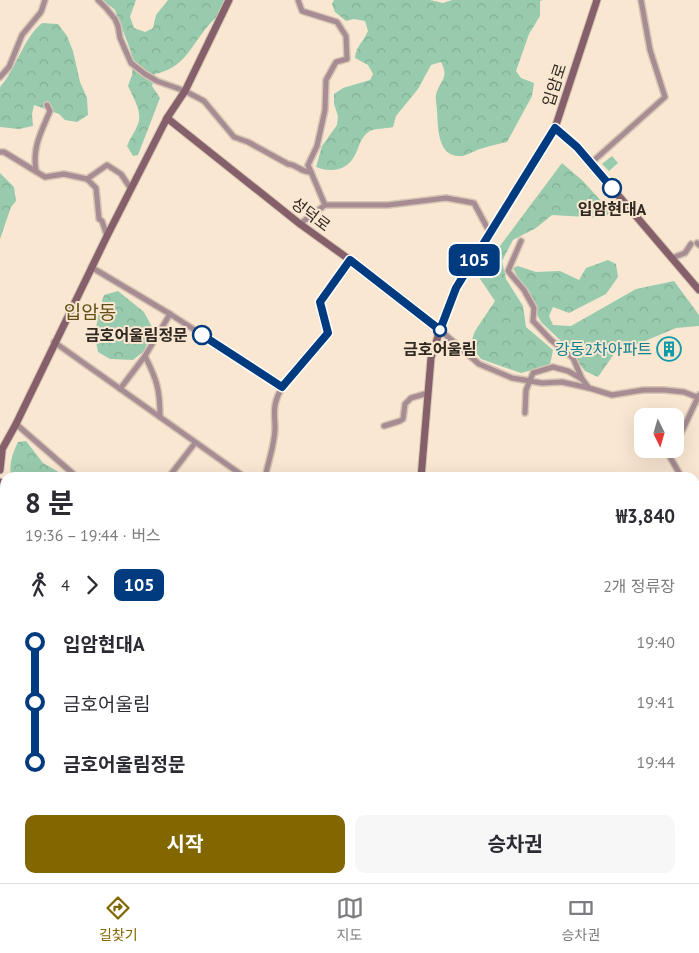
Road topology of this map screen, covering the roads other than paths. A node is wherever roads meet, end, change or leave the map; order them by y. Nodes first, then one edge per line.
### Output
1 (98, 0) edge
2 (228, 0) edge
3 (298, 0) edge
4 (597, 0) edge
5 (641, 0) edge
6 (44, 1) edge
7 (0, 77) edge
8 (185, 91) junction
9 (47, 105) dead end
10 (167, 118) junction
11 (555, 128) junction
12 (0, 152) edge
13 (591, 163) junction
14 (36, 171) junction
15 (311, 172) junction
16 (87, 179) junction
17 (131, 189) junction
18 (325, 205) junction
19 (300, 224) junction
20 (490, 233) junction
21 (107, 236) junction
22 (521, 241) dead end
23 (690, 244) dead end
24 (672, 258) junction
25 (350, 260) junction
26 (91, 267) junction
27 (699, 290) edge
28 (170, 314) junction
29 (440, 330) junction
30 (54, 342) junction
31 (145, 356) junction
32 (582, 379) junction
33 (529, 382) junction
34 (282, 387) junction
35 (590, 388) junction
36 (120, 389) junction
37 (428, 393) junction
38 (699, 397) edge
39 (525, 412) dead end
40 (160, 417) junction
41 (16, 424) junction
42 (384, 426) dead end
43 (684, 427) edge
44 (195, 443) junction
45 (1, 452) edge
46 (671, 458) edge
47 (0, 470) edge
48 (71, 472) edge
49 (173, 472) edge
50 (237, 472) edge
51 (266, 472) edge
52 (421, 472) edge
53 (679, 472) edge

1 - 8 street
2 - 8 street
3 - 15 street
4 - 11 street, 입암로
5 - 13 street
6 - 7 street
8 - 10 street
8 - 15 street
9 - 14 street
10 - 17 street
10 - 19 street, 성덕로
11 - 13 street
11 - 20 street, 입암로
12 - 14 street
13 - 24 street
14 - 16 street
15 - 18 street
16 - 17 street
16 - 21 street
17 - 21 street
18 - 19 street
18 - 20 street
19 - 25 street, 성덕로
20 - 29 street, 입암로
21 - 26 street
22 - 32 street
23 - 24 street
24 - 27 street
25 - 29 street, 성덕로
25 - 34 street
26 - 28 street
26 - 30 street
28 - 31 street
28 - 34 street
29 - 33 street
29 - 37 street, 입암로
30 - 36 street
30 - 41 street
31 - 36 street
31 - 40 street
32 - 33 street
32 - 35 street
33 - 35 street
33 - 39 street
34 - 51 street
35 - 38 street
36 - 40 street
37 - 42 street
37 - 52 street, 입암로
38 - 43 street
40 - 44 street
41 - 45 street
41 - 48 street
44 - 49 street
44 - 50 street
45 - 47 street
46 - 53 street

